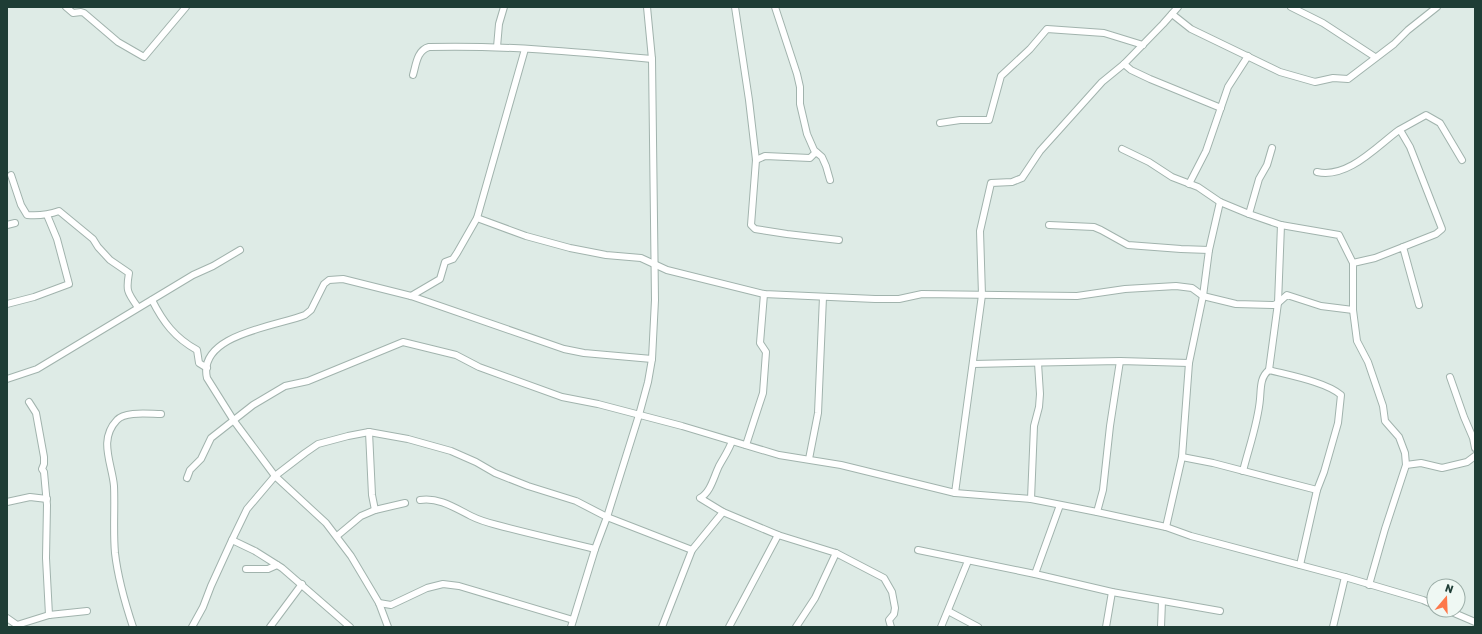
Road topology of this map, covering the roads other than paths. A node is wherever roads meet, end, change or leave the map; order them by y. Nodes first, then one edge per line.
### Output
1 (66, 7) edge
2 (186, 7) edge
3 (504, 7) edge
4 (647, 7) edge
5 (736, 7) edge
6 (775, 7) edge
7 (1291, 7) edge
8 (1437, 7) edge
9 (1175, 9) edge
10 (1143, 45) junction
11 (497, 47) junction
12 (525, 49) junction
13 (1248, 56) junction
14 (1375, 58) junction
15 (652, 59) junction
16 (1124, 64) junction
17 (413, 75) dead end
18 (1221, 108) junction
19 (940, 123) dead end
20 (1400, 130) junction
21 (1272, 148) dead end
22 (1122, 149) dead end
23 (815, 152) junction
24 (756, 160) junction
25 (1462, 160) dead end
26 (1317, 172) dead end
27 (11, 175) dead end
28 (830, 180) dead end
29 (1189, 184) junction
30 (1220, 202) junction
31 (1248, 214) junction
32 (46, 215) junction
33 (478, 218) junction
34 (15, 222) dead end
35 (7, 225) edge
36 (1049, 225) dead end
37 (1281, 225) junction
38 (840, 240) dead end
39 (1403, 247) junction
40 (240, 250) dead end
41 (1209, 250) junction
42 (1353, 263) junction
43 (654, 264) junction
44 (764, 294) junction
45 (982, 295) junction
46 (411, 296) junction
47 (1202, 296) junction
48 (823, 297) junction
49 (152, 300) junction
50 (1278, 303) junction
51 (7, 304) edge
52 (1419, 305) dead end
53 (137, 306) dead end
54 (1353, 310) junction
55 (652, 359) junction
56 (1120, 361) junction
57 (1038, 363) junction
58 (1189, 363) junction
59 (973, 364) junction
60 (206, 368) junction
61 (1269, 370) junction
62 (1450, 377) dead end
63 (7, 379) edge
64 (29, 402) dead end
65 (161, 414) dead end
66 (639, 415) junction
67 (234, 421) junction
68 (369, 432) junction
69 (732, 441) junction
70 (746, 445) junction
71 (1475, 448) edge
72 (1475, 456) edge
73 (1182, 457) junction
74 (809, 459) junction
75 (1406, 466) junction
76 (1243, 471) junction
77 (275, 476) junction
78 (187, 478) dead end
79 (1317, 490) junction
80 (954, 493) junction
81 (47, 499) junction
82 (1031, 499) junction
83 (420, 500) dead end
84 (7, 502) edge
85 (405, 503) dead end
86 (1060, 505) junction
87 (375, 510) junction
88 (723, 512) junction
89 (1097, 512) junction
90 (607, 517) junction
91 (1166, 527) junction
92 (778, 535) junction
93 (337, 536) junction
94 (232, 540) junction
95 (595, 549) junction
96 (692, 550) junction
97 (918, 550) dead end
98 (836, 554) junction
99 (968, 561) junction
100 (277, 565) junction
101 (1300, 565) junction
102 (246, 569) dead end
103 (1035, 574) junction
104 (1345, 577) junction
105 (302, 584) junction
106 (1369, 585) junction
107 (1112, 592) junction
108 (1162, 601) junction
109 (1426, 601) edge
110 (379, 603) junction
111 (87, 611) dead end
112 (948, 611) junction
113 (1220, 611) dead end
114 (49, 615) junction
115 (7, 618) edge
116 (1466, 618) edge
117 (573, 620) junction
118 (1475, 622) edge
119 (18, 626) edge
120 (133, 627) edge
121 (192, 627) edge
122 (270, 627) edge
123 (350, 627) edge
124 (388, 627) edge
125 (571, 627) edge
126 (662, 627) edge
127 (728, 627) edge
128 (796, 627) edge
129 (891, 627) edge
130 (941, 627) edge
131 (978, 627) edge
132 (1106, 627) edge
133 (1160, 627) edge
134 (1333, 627) edge

1 - 2 street
3 - 11 street
4 - 15 street
5 - 24 street
6 - 23 street
7 - 14 street
8 - 14 street
9 - 10 street
9 - 13 street
10 - 16 street
10 - 19 street
11 - 12 street
11 - 17 street
12 - 15 street
12 - 33 street
13 - 14 street
13 - 18 street
15 - 43 street
16 - 18 street
16 - 45 street
18 - 29 street
20 - 25 street
20 - 26 street
20 - 39 street
21 - 31 street
22 - 29 street
23 - 24 street
23 - 28 street
24 - 38 street
27 - 32 street
29 - 30 street
30 - 31 street
30 - 41 street
31 - 37 street
32 - 51 street
32 - 53 street
33 - 43 street
33 - 46 street
34 - 35 street
36 - 41 street
37 - 42 street
37 - 50 street
39 - 42 street
39 - 52 street
40 - 49 street
41 - 47 street
42 - 54 street
43 - 44 street
43 - 55 street
44 - 48 street
44 - 70 street
45 - 47 street
45 - 48 street
45 - 59 street
46 - 55 street
46 - 60 street
47 - 50 street
47 - 58 street
48 - 74 street
49 - 60 street
49 - 63 street
50 - 54 street
50 - 61 street
54 - 75 street
55 - 66 street
56 - 57 street
56 - 58 street
56 - 89 street
57 - 59 street
57 - 82 street
58 - 73 street
59 - 80 street
60 - 67 street
61 - 76 street
61 - 79 street
62 - 71 street
64 - 81 street
65 - 120 street
66 - 67 street
66 - 69 street
66 - 90 street
67 - 77 street
67 - 78 street
68 - 77 street
68 - 87 street
68 - 90 street
69 - 70 street
69 - 88 street
70 - 74 street
72 - 75 street
73 - 76 street
73 - 91 street
74 - 80 street
75 - 106 street
76 - 79 street
77 - 93 street
77 - 94 street
79 - 101 street
80 - 82 street
81 - 84 street
81 - 114 street
82 - 86 street
83 - 95 street
85 - 87 street
86 - 89 street
86 - 103 street
87 - 93 street
88 - 92 street
88 - 96 street
89 - 91 street
90 - 95 street
90 - 96 street
91 - 101 street
92 - 98 street
92 - 127 street
93 - 110 street
94 - 100 street
94 - 121 street
95 - 117 street
96 - 126 street
97 - 99 street
98 - 128 street
98 - 129 street
99 - 103 street
99 - 112 street
100 - 102 street
100 - 105 street
101 - 104 street
103 - 107 street
104 - 106 street
104 - 134 street
105 - 122 street
105 - 123 street
106 - 109 street
107 - 108 street
107 - 132 street
108 - 113 street
108 - 133 street
110 - 117 street
110 - 124 street
111 - 114 street
112 - 130 street
112 - 131 street
114 - 119 street
115 - 119 street
116 - 118 street
117 - 125 street

